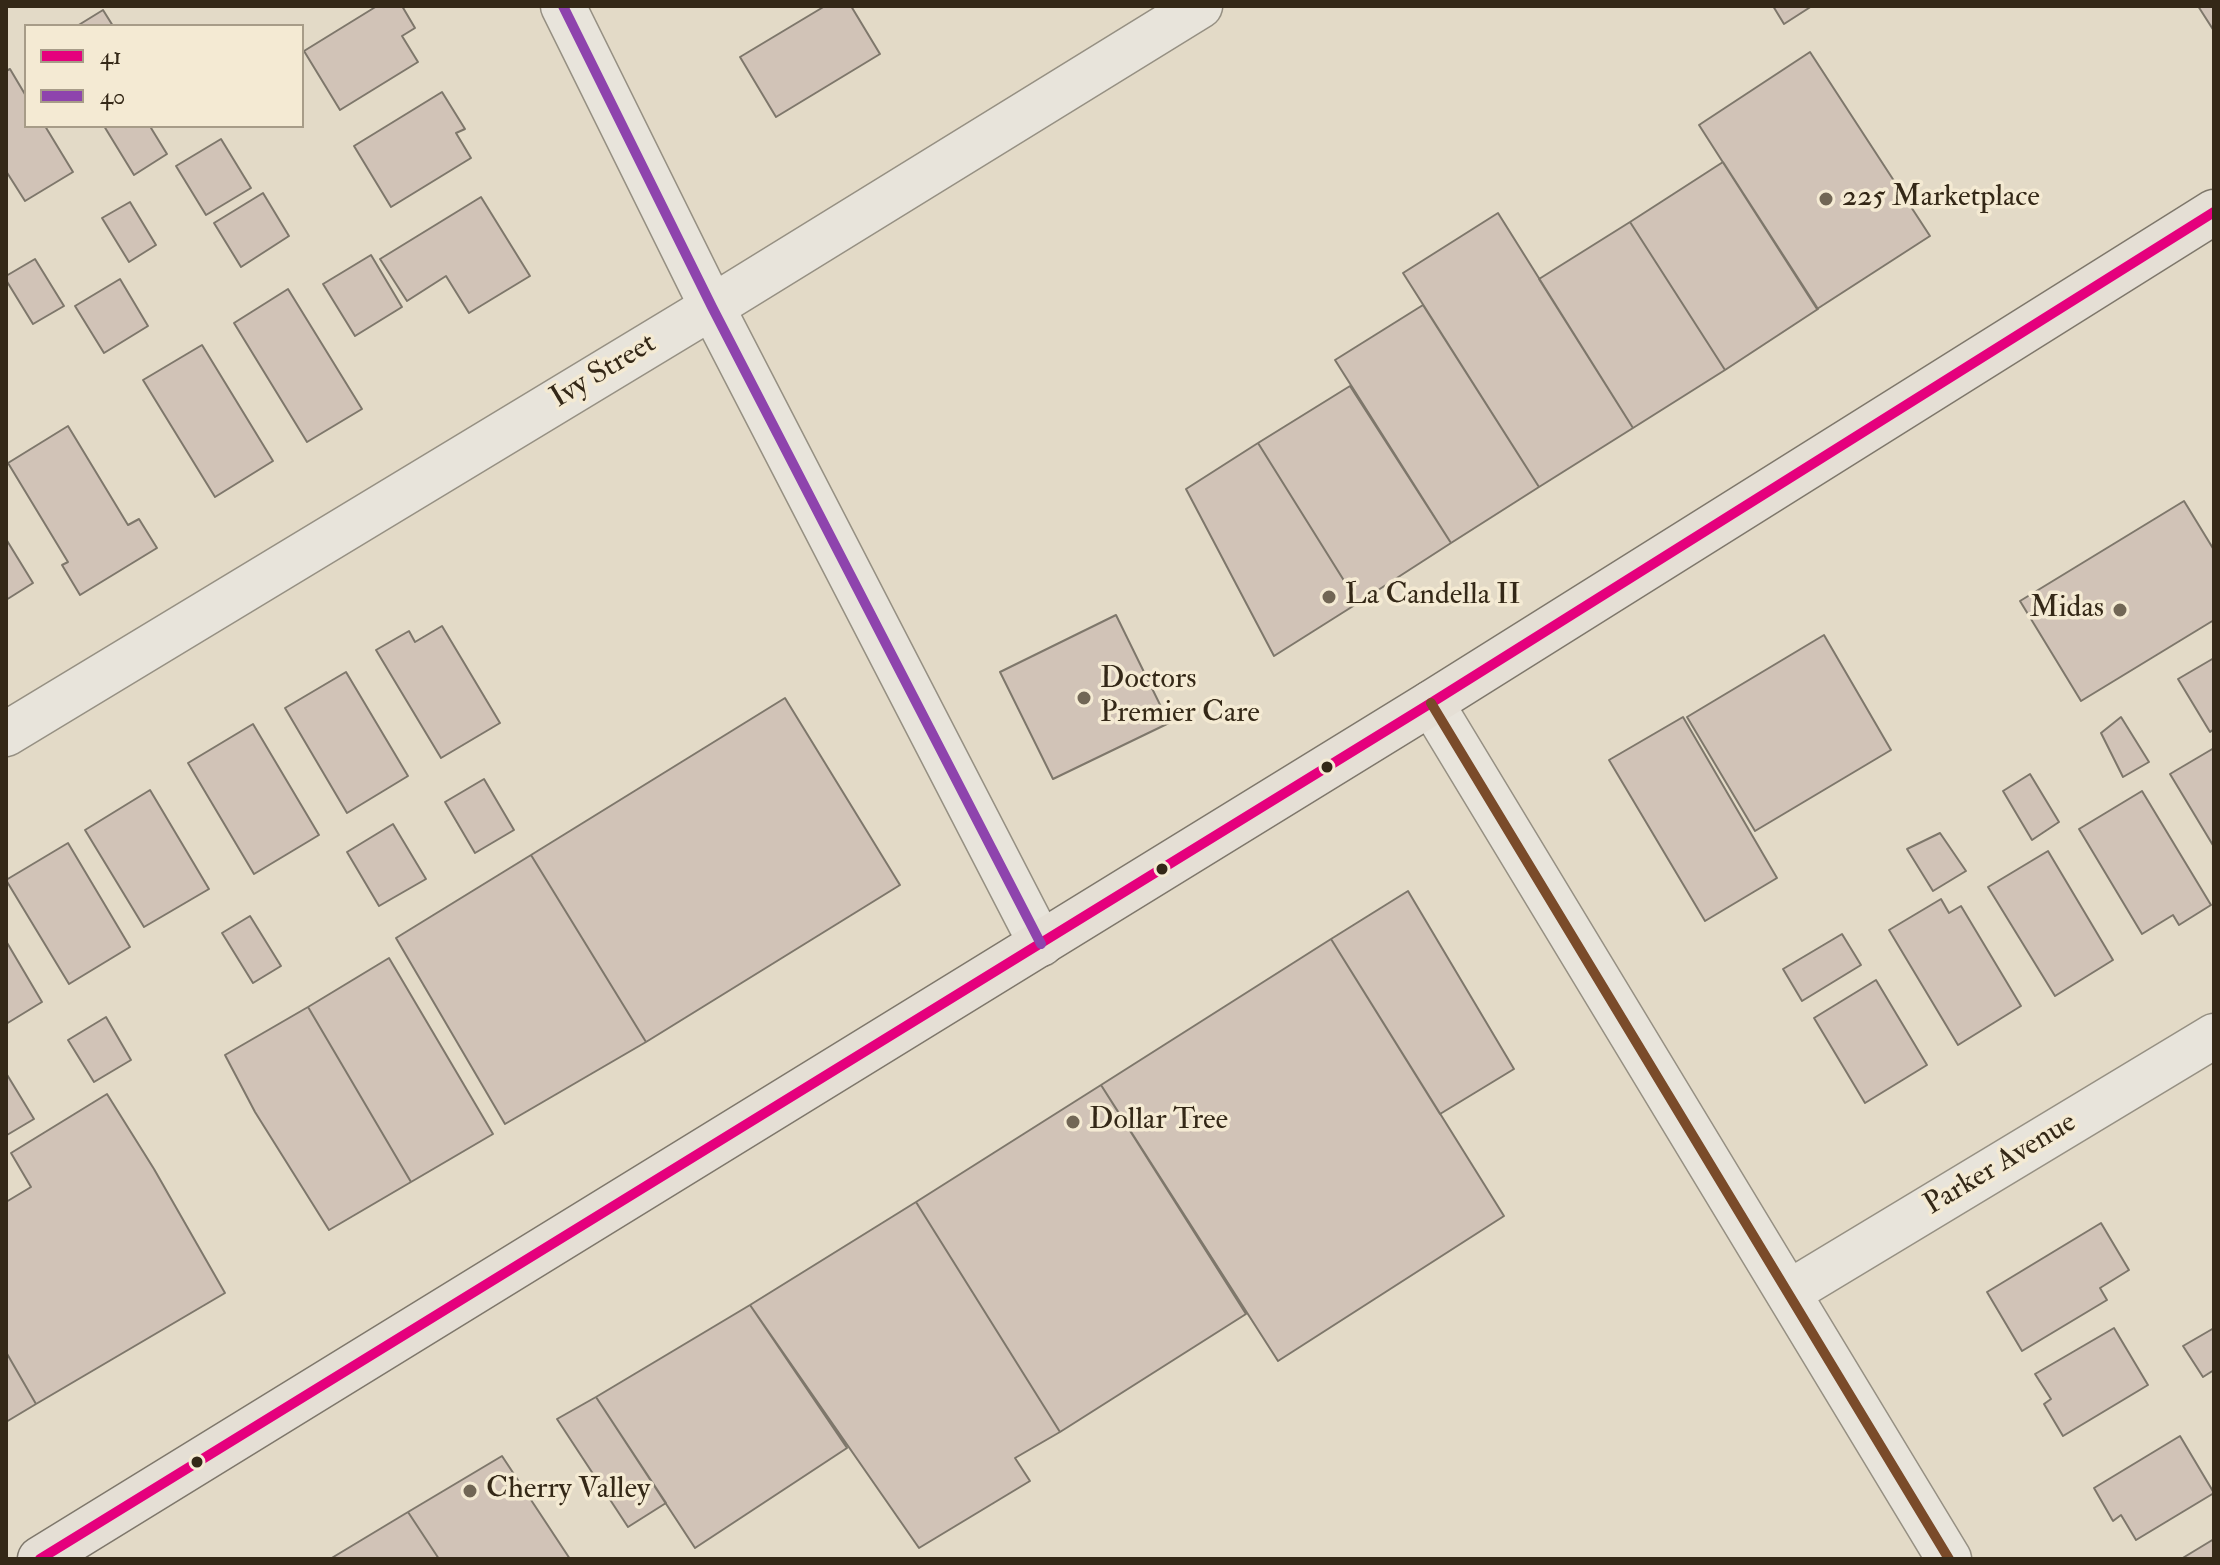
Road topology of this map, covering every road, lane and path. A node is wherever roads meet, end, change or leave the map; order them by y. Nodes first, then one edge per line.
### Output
1 (563, 6) edge
2 (1200, 6) edge
3 (2214, 212) edge
4 (712, 307) junction
5 (1431, 703) junction
6 (6, 734) edge
7 (1041, 944) junction
8 (2214, 1036) edge
9 (1788, 1293) junction
10 (40, 1559) edge
11 (1949, 1559) edge

1 - 4 street
2 - 4 street, Ivy Street
3 - 5 main road
4 - 6 street, Ivy Street
4 - 7 street
5 - 7 main road
5 - 9 street
7 - 10 main road
8 - 9 street, Parker Avenue
9 - 11 street

